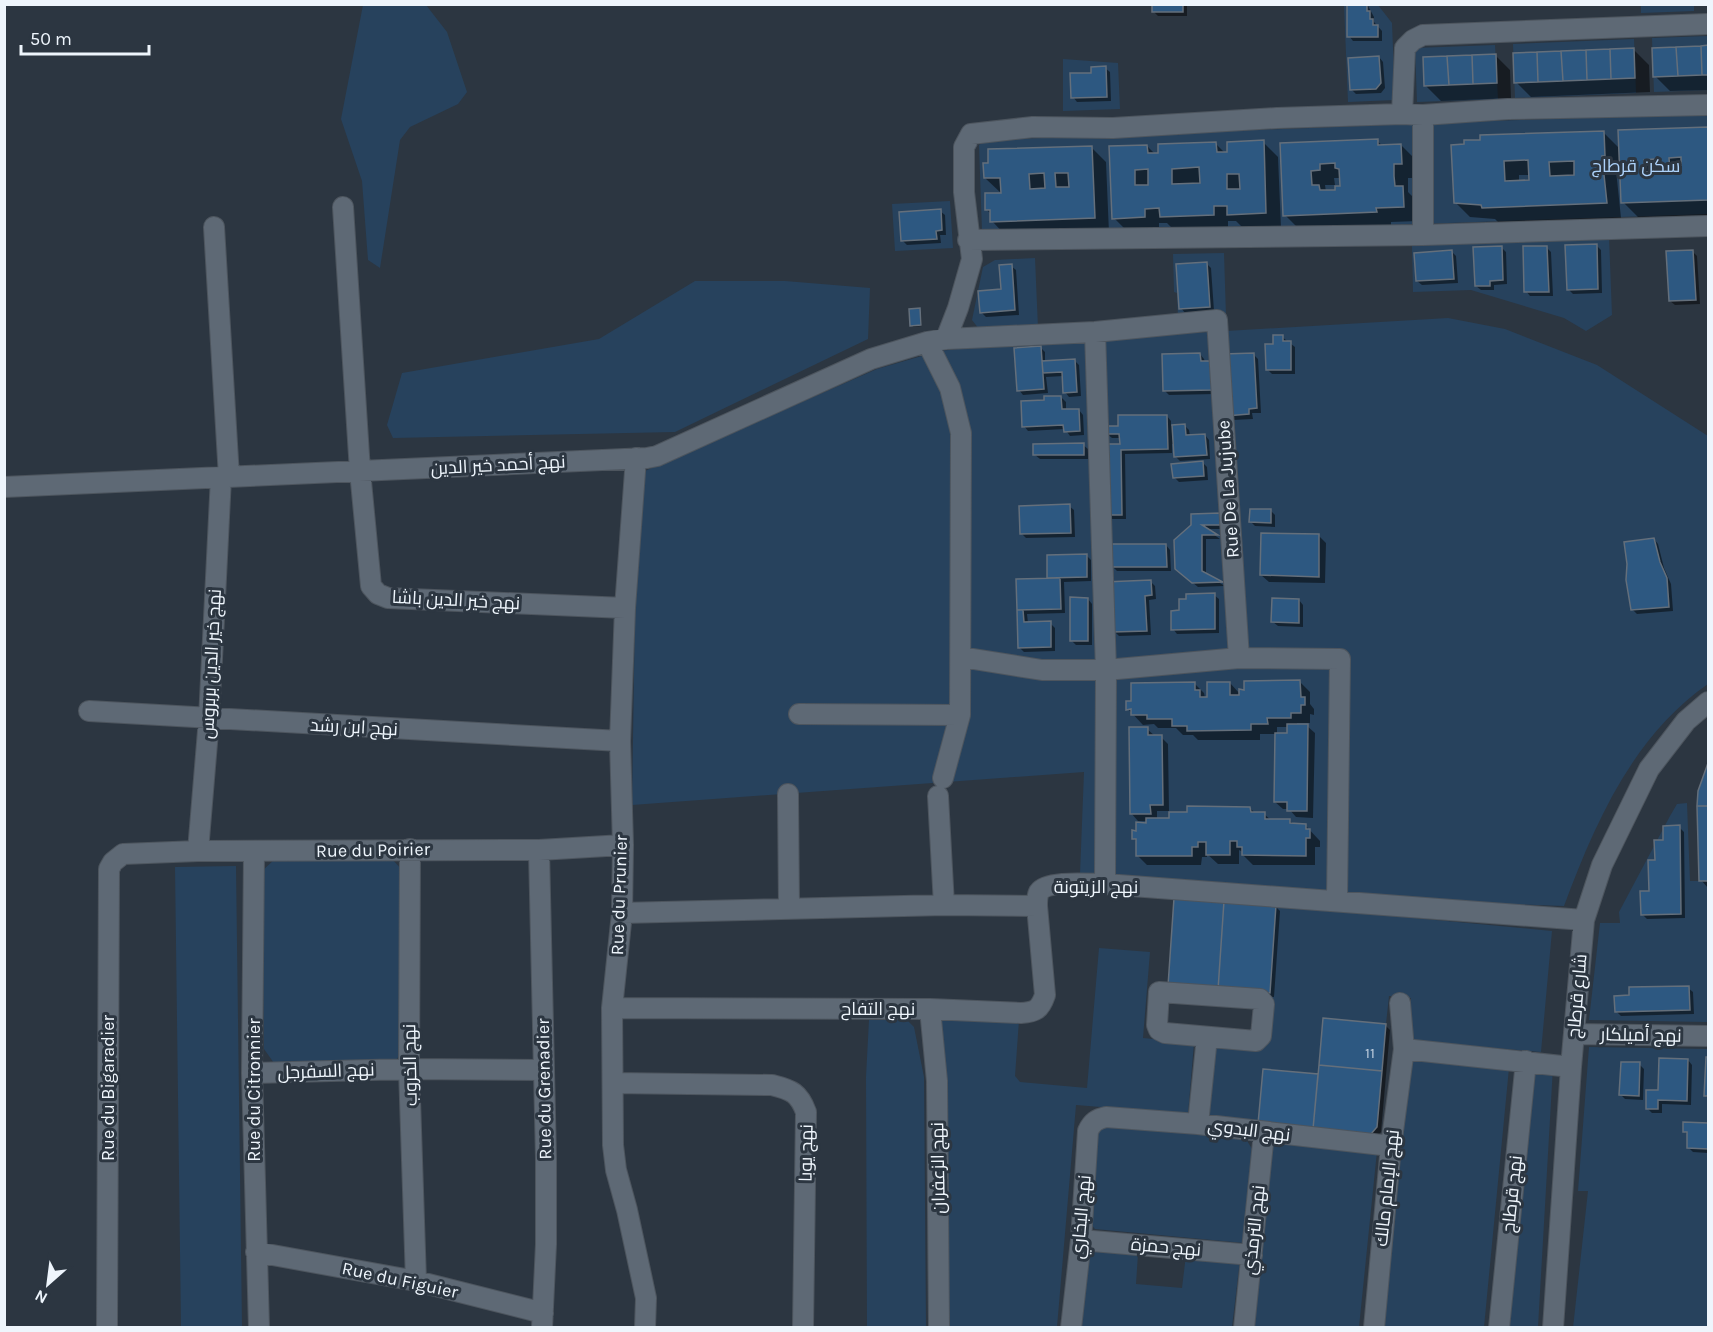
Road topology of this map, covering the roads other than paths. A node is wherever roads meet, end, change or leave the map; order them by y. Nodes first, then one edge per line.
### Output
1 (1708, 24) edge
2 (1708, 105) edge
3 (1402, 114) junction
4 (1423, 115) junction
5 (343, 207) dead end
6 (1708, 226) edge
7 (214, 227) dead end
8 (1423, 235) junction
9 (968, 240) junction
10 (1217, 320) joint
11 (1095, 332) junction
12 (937, 341) junction
13 (636, 458) junction
14 (360, 471) junction
15 (225, 477) junction
16 (4, 487) edge
17 (625, 609) junction
18 (961, 657) junction
19 (1239, 658) junction
20 (1106, 670) junction
21 (1708, 702) edge
22 (89, 711) dead end
23 (800, 714) dead end
24 (960, 715) junction
25 (209, 719) junction
26 (620, 741) junction
27 (788, 794) dead end
28 (623, 845) junction
29 (410, 849) junction
30 (539, 850) junction
31 (198, 851) junction
32 (254, 852) junction
33 (123, 854) joint
34 (1105, 884) junction
35 (1337, 901) junction
36 (944, 905) junction
37 (1037, 906) junction
38 (789, 908) junction
39 (622, 913) junction
40 (1584, 920) junction
41 (1400, 1003) dead end
42 (612, 1008) junction
43 (930, 1009) junction
44 (1574, 1034) junction
45 (1708, 1036) edge
46 (1207, 1037) junction
47 (1404, 1049) junction
48 (1526, 1061) junction
49 (1571, 1067) junction
50 (409, 1069) junction
51 (543, 1070) junction
52 (252, 1073) junction
53 (613, 1083) junction
54 (1106, 1116) joint
55 (1198, 1124) junction
56 (1264, 1133) junction
57 (1391, 1146) junction
58 (1081, 1240) junction
59 (256, 1252) junction
60 (1252, 1255) junction
61 (416, 1281) junction
62 (543, 1320) edge
63 (107, 1328) edge
64 (259, 1328) edge
65 (645, 1328) edge
66 (803, 1328) edge
67 (939, 1328) edge
68 (1071, 1328) edge
69 (1244, 1328) edge
70 (1374, 1328) edge
71 (1498, 1328) edge
72 (1553, 1328) edge

1 - 3 street
2 - 4 street
3 - 4 street
3 - 9 street
4 - 8 street
5 - 14 street
6 - 8 street
7 - 15 street
8 - 9 street
9 - 12 street
10 - 11 street, نهج أحمد خير الدين
10 - 19 street, Rue De La Jujube
11 - 12 street, نهج أحمد خير الدين
11 - 20 street
12 - 13 street, نهج أحمد خير الدين
12 - 18 street
13 - 14 street, نهج أحمد خير الدين
13 - 17 street, Rue du Prunier
14 - 15 street, نهج أحمد خير الدين
14 - 17 street, نهج خير الدين باشا
15 - 16 street, نهج أحمد خير الدين
15 - 25 street, نهج خير الدين بربروس
17 - 26 street, Rue du Prunier
18 - 20 street
18 - 24 street
19 - 20 street
19 - 35 street
20 - 34 street
21 - 40 street, شارع قرطاج
22 - 25 street, نهج ابن رشد
23 - 24 street
24 - 36 street
25 - 26 street, نهج ابن رشد
25 - 31 street, نهج خير الدين بربروس
26 - 28 street, Rue du Prunier
27 - 38 street
28 - 30 street, Rue du Poirier
28 - 39 street, Rue du Prunier
29 - 30 street, Rue du Poirier
29 - 32 street, Rue du Poirier
29 - 50 street, نهج الخروب
30 - 51 street, Rue du Grenadier
31 - 32 street, Rue du Poirier
31 - 33 street, Rue du Poirier
32 - 52 street, Rue du Citronnier
33 - 63 street, Rue du Bigaradier
34 - 35 street, نهج الزيتونة
34 - 37 street, نهج الزيتونة
35 - 40 street, نهج الزيتونة
36 - 37 street, نهج الزيتونة
36 - 38 street, نهج الزيتونة
37 - 43 street, نهج التفاح
38 - 39 street, نهج الزيتونة
39 - 42 street, Rue du Prunier
40 - 44 street, شارع قرطاج
41 - 47 street, نهج الإمام مالك
42 - 43 street, نهج التفاح
42 - 53 street, Rue du Prunier
43 - 67 street, نهج الزعفران
44 - 45 street, نهج أميلكار
44 - 49 street, شارع قرطاج
46 - 46 street
46 - 55 street
47 - 48 street
47 - 57 street, نهج الإمام مالك
48 - 49 street
48 - 71 street, نهج قرطاج
49 - 72 street, شارع قرطاج
50 - 51 street, نهج السفرجل
50 - 52 street, نهج السفرجل
50 - 61 street, نهج الخروب
51 - 62 street, Rue du Grenadier
52 - 59 street, Rue du Citronnier
53 - 65 street, Rue du Prunier
53 - 66 street, نهج يوبا
54 - 55 street, نهج البدوي
54 - 58 street, نهج البخاري
55 - 56 street, نهج البدوي
56 - 57 street, نهج البدوي
56 - 60 street, نهج الترمذي
57 - 70 street, نهج الإمام مالك
58 - 60 street, نهج حمزة
58 - 68 street, نهج البخاري
59 - 61 street, Rue du Figuier
59 - 64 street, Rue du Citronnier
60 - 69 street, نهج الترمذي
61 - 62 street, Rue du Figuier

